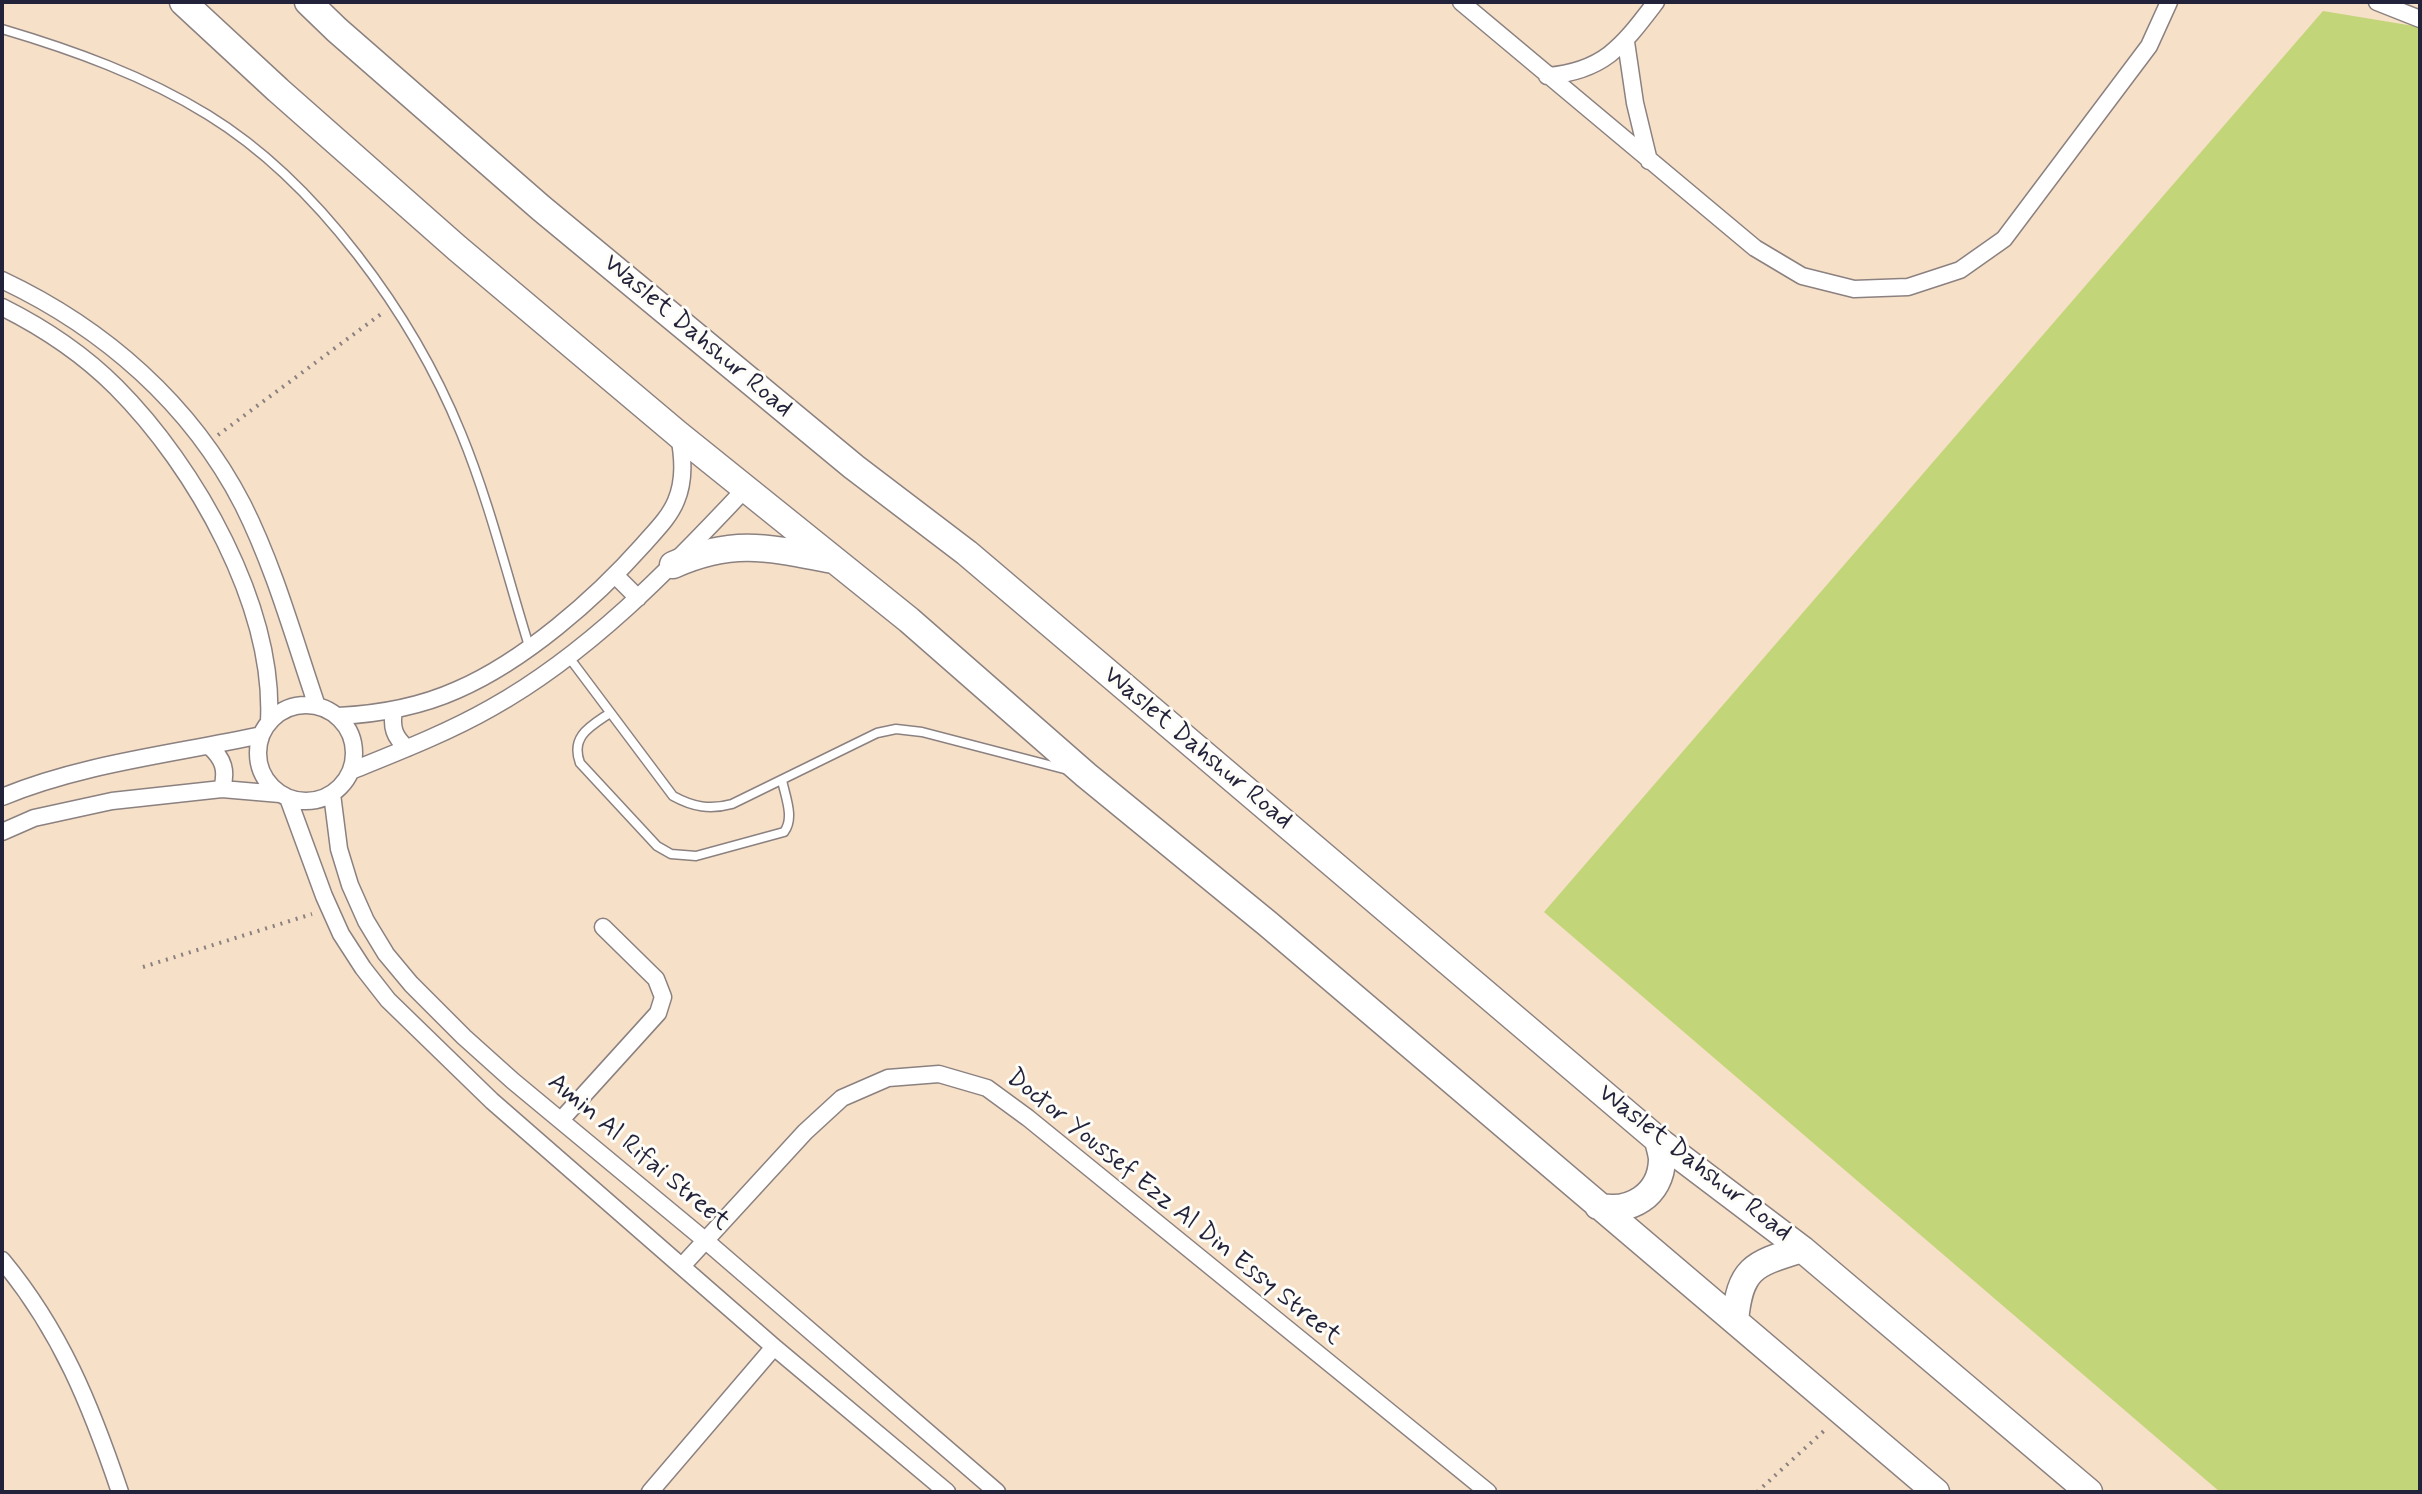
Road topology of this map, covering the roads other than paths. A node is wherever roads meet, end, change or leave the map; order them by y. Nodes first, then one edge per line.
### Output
1 (183, 2) edge
2 (308, 2) edge
3 (1461, 2) edge
4 (1656, 2) edge
5 (2169, 2) edge
6 (2377, 2) edge
7 (2420, 19) edge
8 (2, 29) edge
9 (1626, 42) junction
10 (1547, 76) junction
11 (1649, 161) junction
12 (2, 280) edge
13 (2, 307) edge
14 (679, 435) junction
15 (745, 489) junction
16 (836, 560) junction
17 (673, 565) junction
18 (616, 576) junction
19 (638, 598) junction
20 (529, 646) junction
21 (567, 656) junction
22 (317, 706) junction
23 (394, 710) junction
24 (610, 713) junction
25 (338, 716) junction
26 (265, 728) junction
27 (209, 746) junction
28 (407, 748) junction
29 (351, 771) junction
30 (1086, 775) junction
31 (782, 780) junction
32 (222, 789) junction
33 (332, 794) junction
34 (284, 796) junction
35 (2, 797) edge
36 (2, 832) edge
37 (603, 927) dead end
38 (561, 1120) junction
39 (1658, 1140) junction
40 (1598, 1206) junction
41 (706, 1241) junction
42 (1802, 1249) junction
43 (2, 1260) edge
44 (682, 1266) junction
45 (1735, 1321) junction
46 (774, 1347) junction
47 (120, 1492) edge
48 (650, 1492) edge
49 (947, 1492) edge
50 (997, 1492) edge
51 (1488, 1492) edge
52 (1936, 1492) edge
53 (2089, 1492) edge

1 - 14 main road
2 - 39 main road, Waslet Dahshur Road
3 - 10 street
4 - 9 street
5 - 11 street
6 - 7 street
8 - 20 lane
9 - 10 street
9 - 11 street
10 - 11 street
12 - 22 street
13 - 26 street
14 - 15 main road
14 - 18 street
15 - 16 main road
15 - 17 street
16 - 17 main road
16 - 30 main road
17 - 19 street
18 - 19 street
18 - 20 street
19 - 21 street
20 - 23 street
21 - 24 lane
21 - 28 street
22 - 25 street
22 - 26 street
23 - 25 street
23 - 28 street
24 - 31 lane
24 - 31 lane
25 - 29 street
26 - 27 street
26 - 34 street
27 - 32 street
27 - 35 street
28 - 29 street
29 - 33 street
30 - 31 lane
30 - 40 main road
32 - 34 street
32 - 36 street
33 - 34 street
33 - 38 street, Amin Al Rifai Street
34 - 44 street, Amin Al Rifai Street
37 - 38 street
38 - 41 street, Amin Al Rifai Street
39 - 40 main road
39 - 42 main road, Waslet Dahshur Road
40 - 45 main road
41 - 44 street, Doctor Youssef Ezz Al Din Essy Street
41 - 50 street, Amin Al Rifai Street
41 - 51 street, Doctor Youssef Ezz Al Din Essy Street
42 - 45 main road
42 - 53 main road, Waslet Dahshur Road
43 - 47 street
44 - 46 street, Amin Al Rifai Street
45 - 52 main road
46 - 48 street
46 - 49 street, Amin Al Rifai Street

